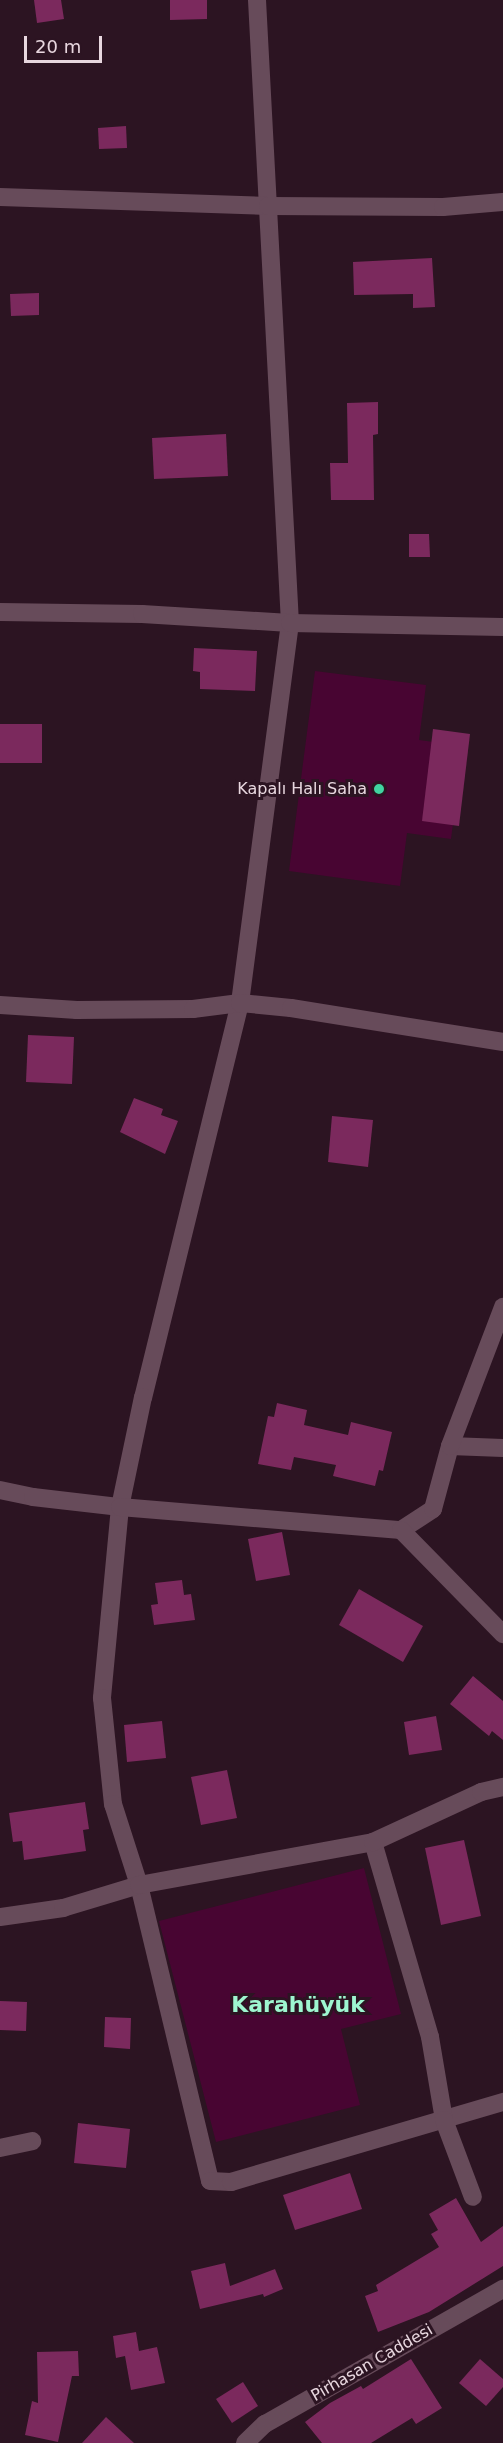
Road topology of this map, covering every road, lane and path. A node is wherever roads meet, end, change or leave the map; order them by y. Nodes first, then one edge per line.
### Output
1 (257, 0) edge
2 (0, 197) edge
3 (503, 202) edge
4 (268, 206) junction
5 (0, 612) edge
6 (290, 623) junction
7 (503, 627) edge
8 (240, 1002) junction
9 (0, 1005) edge
10 (503, 1042) edge
11 (503, 1307) edge
12 (450, 1446) junction
13 (503, 1448) edge
14 (0, 1490) edge
15 (120, 1507) junction
16 (401, 1530) junction
17 (503, 1634) edge
18 (503, 1787) edge
19 (373, 1842) junction
20 (139, 1885) junction
21 (0, 1917) edge
22 (503, 2102) edge
23 (444, 2120) junction
24 (32, 2141) dead end
25 (0, 2148) edge
26 (472, 2197) dead end
27 (503, 2289) edge
28 (245, 2443) edge

1 - 4 street
2 - 4 street
3 - 4 street
4 - 6 street
5 - 6 street
6 - 7 street
6 - 8 street
8 - 9 street
8 - 10 street
8 - 15 street
11 - 12 street
12 - 13 street
12 - 16 street
14 - 15 street
15 - 16 street
15 - 20 street
16 - 17 street
18 - 19 street
19 - 20 street
19 - 23 street
20 - 21 street
20 - 23 street
22 - 23 street
23 - 26 street
24 - 25 street
27 - 28 street, Pirhasan Caddesi

